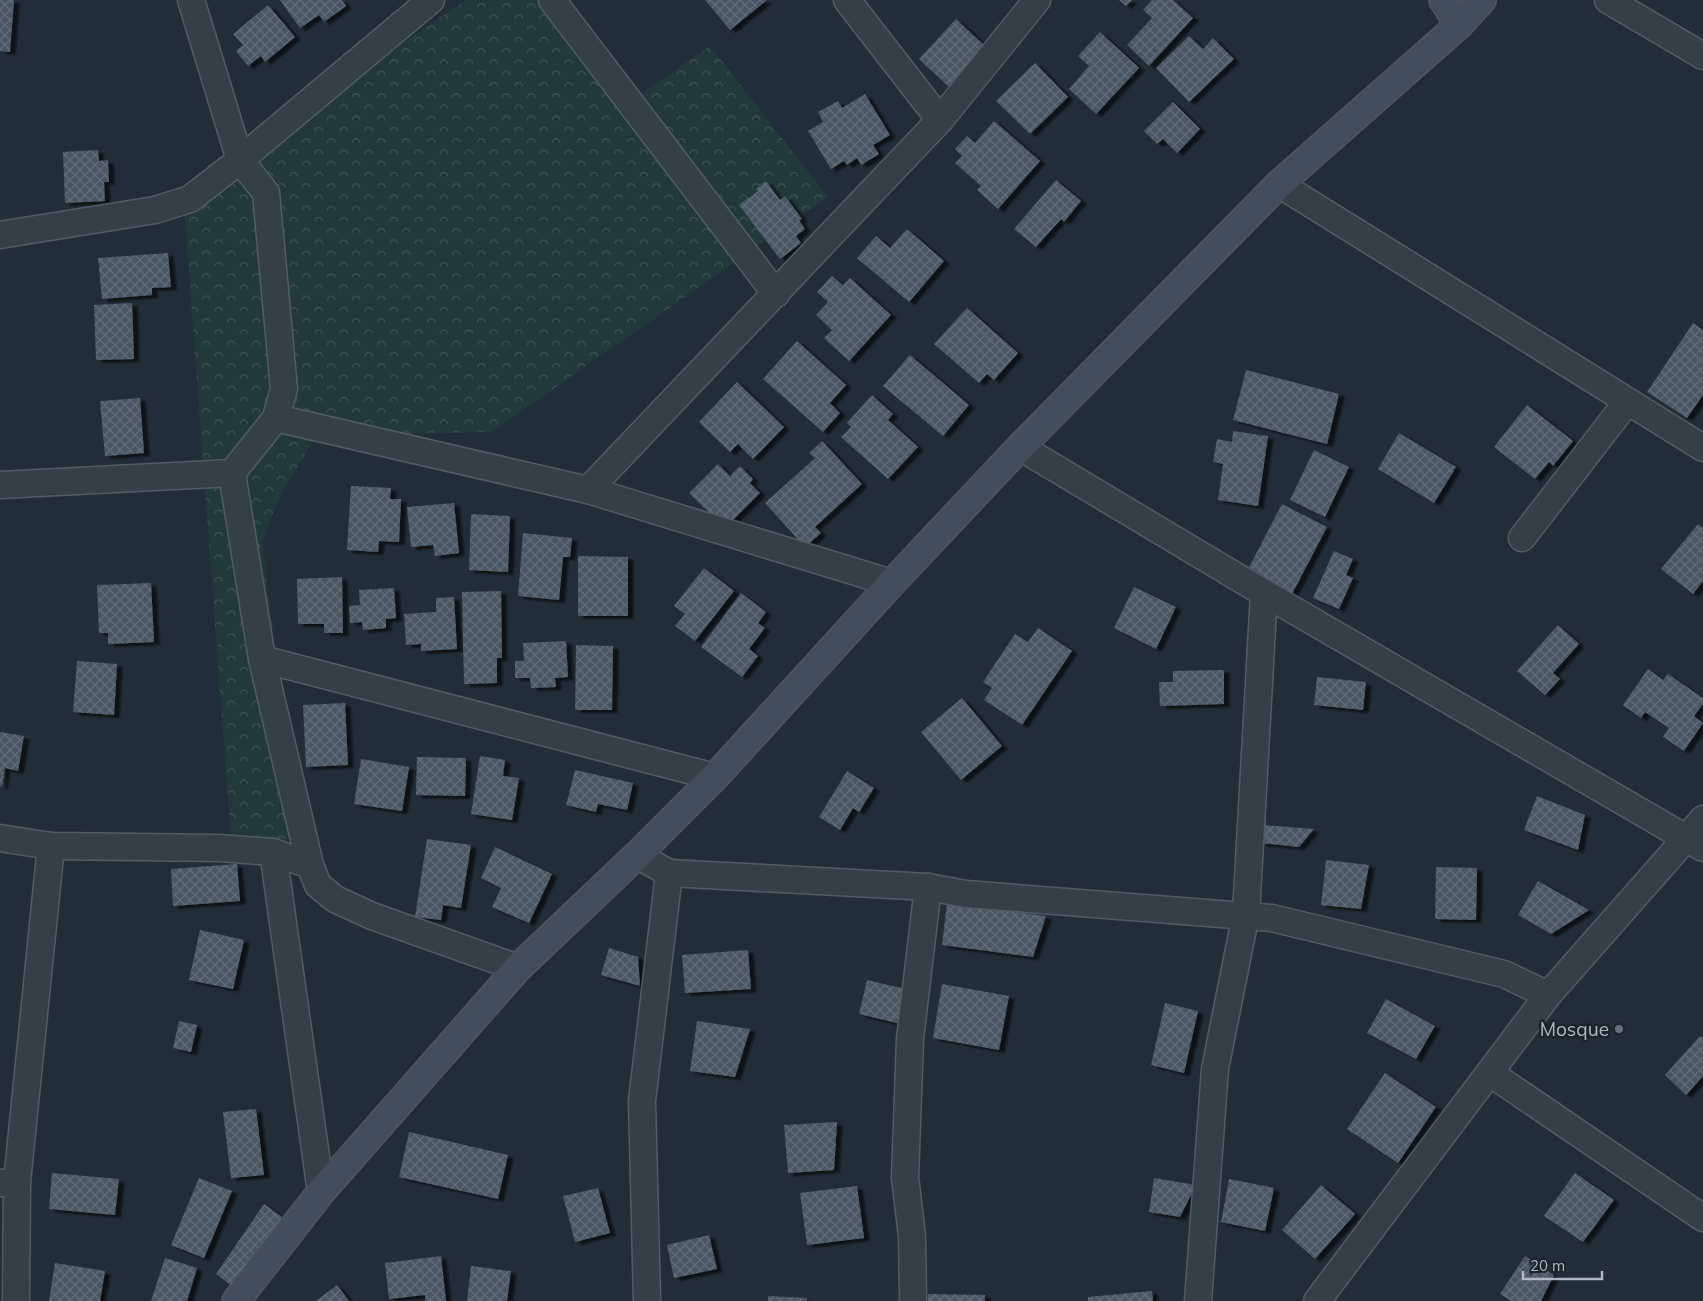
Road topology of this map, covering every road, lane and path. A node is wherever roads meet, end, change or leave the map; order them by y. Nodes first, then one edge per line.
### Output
1 (191, 0) edge
2 (431, 0) edge
3 (552, 0) edge
4 (847, 0) edge
5 (1037, 0) edge
6 (1443, 0) edge
7 (1482, 0) edge
8 (1608, 0) edge
9 (1459, 25) junction
10 (1703, 56) edge
11 (940, 120) junction
12 (240, 160) junction
13 (1279, 184) junction
14 (0, 235) edge
15 (776, 294) junction
16 (1627, 402) junction
17 (276, 418) junction
18 (1020, 447) junction
19 (1703, 448) edge
20 (232, 474) junction
21 (0, 485) edge
22 (588, 490) junction
23 (1522, 538) dead end
24 (892, 583) junction
25 (1264, 593) junction
26 (262, 659) junction
27 (715, 777) junction
28 (1698, 836) edge
29 (0, 838) edge
30 (51, 846) junction
31 (272, 852) junction
32 (637, 855) junction
33 (310, 865) junction
34 (669, 873) junction
35 (928, 887) junction
36 (1246, 916) junction
37 (518, 968) junction
38 (1548, 995) junction
39 (1490, 1073) junction
40 (9, 1183) edge
41 (321, 1192) junction
42 (1703, 1218) edge
43 (16, 1301) edge
44 (236, 1301) edge
45 (646, 1301) edge
46 (913, 1301) edge
47 (1198, 1301) edge
48 (1317, 1301) edge

1 - 12 street
2 - 12 street
3 - 15 street
4 - 11 street
5 - 11 street
6 - 9 street
7 - 9 street
8 - 10 street
9 - 13 street
11 - 15 street
12 - 14 street
12 - 17 street
13 - 16 street
13 - 18 street
15 - 22 street
16 - 19 street
16 - 23 street
17 - 20 street
17 - 22 street
18 - 24 street
18 - 25 street
20 - 21 street
20 - 26 street
22 - 24 street
24 - 27 street
25 - 28 street
25 - 36 street
26 - 27 street
26 - 33 street
27 - 32 street
28 - 38 street
29 - 30 street
30 - 31 street
30 - 40 street
31 - 33 street
31 - 41 street
32 - 34 street
32 - 37 street
33 - 37 street
34 - 35 street
34 - 45 street
35 - 36 street
35 - 46 street
36 - 38 street
36 - 47 street
37 - 41 street
38 - 39 street
39 - 42 street
39 - 48 street
40 - 43 street
41 - 44 street

